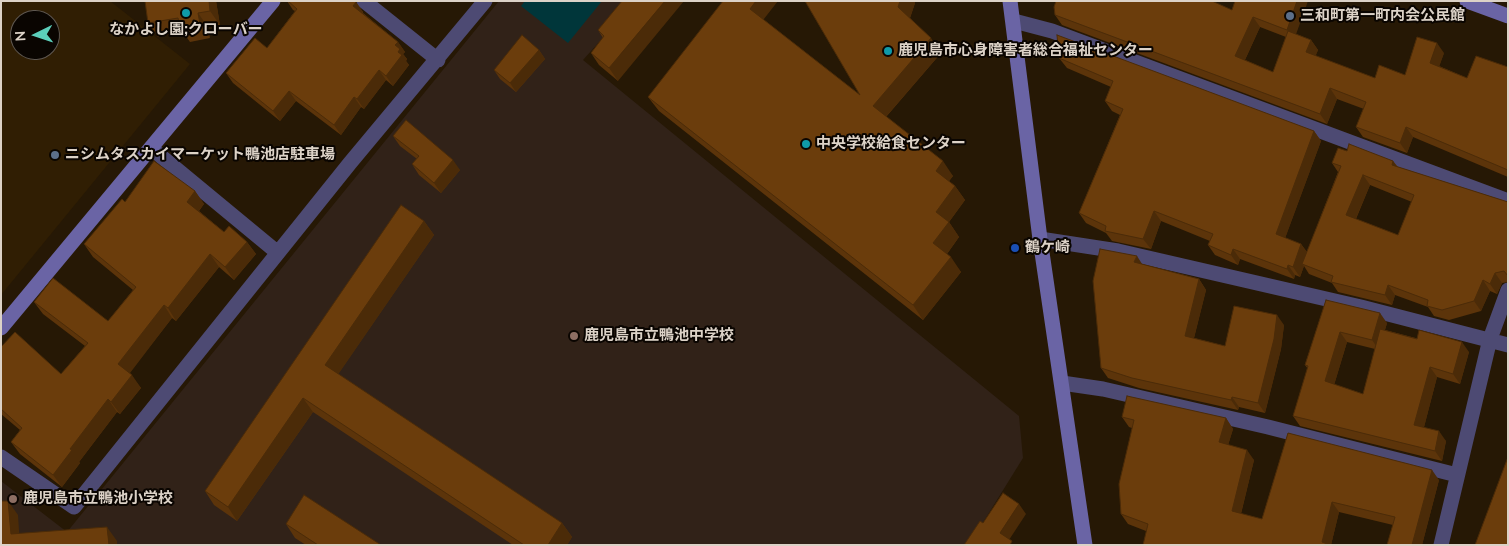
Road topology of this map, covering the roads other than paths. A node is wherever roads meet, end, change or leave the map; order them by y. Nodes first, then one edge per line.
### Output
1 (273, 1) edge
2 (364, 1) edge
3 (485, 1) edge
4 (1010, 1) edge
5 (1468, 1) edge
6 (1508, 16) edge
7 (1014, 21) junction
8 (438, 60) junction
9 (151, 148) junction
10 (1508, 201) edge
11 (1040, 239) junction
12 (278, 253) junction
13 (1508, 290) edge
14 (1, 328) edge
15 (1490, 339) junction
16 (1508, 345) edge
17 (1062, 383) junction
18 (1, 457) edge
19 (1457, 474) junction
20 (1085, 545) edge
21 (1441, 545) edge

1 - 9 street
2 - 8 street
3 - 8 street
4 - 7 street
5 - 6 street
7 - 10 street
7 - 11 street
8 - 12 street
9 - 12 street
9 - 14 street
11 - 15 street
11 - 17 street
12 - 18 street
13 - 15 street
15 - 16 street
15 - 19 street
17 - 19 street
17 - 20 street
19 - 21 street

